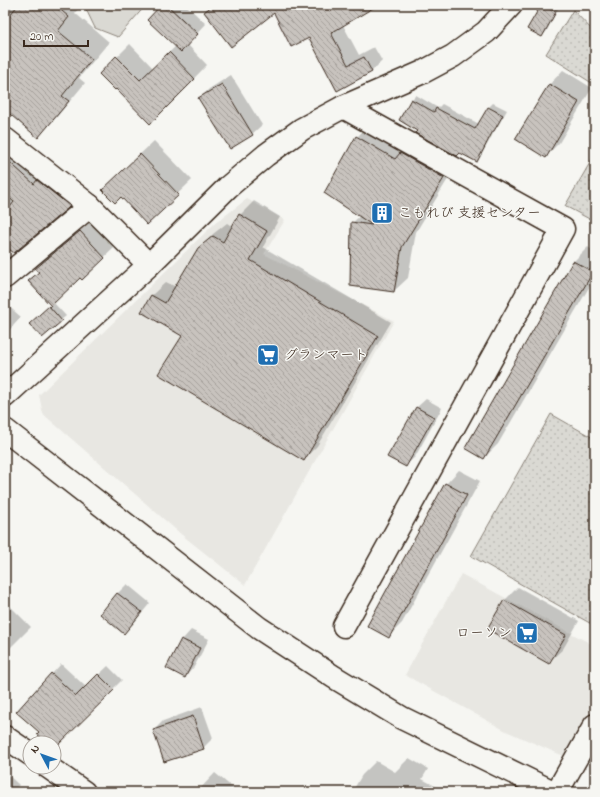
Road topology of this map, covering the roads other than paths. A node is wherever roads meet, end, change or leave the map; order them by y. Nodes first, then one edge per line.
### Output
1 (511, 5) edge
2 (342, 108) junction
3 (5, 139) edge
4 (90, 206) junction
5 (149, 265) junction
6 (5, 277) edge
7 (5, 396) edge
8 (5, 430) edge
9 (344, 626) dead end
10 (595, 725) edge
11 (5, 737) edge
12 (22, 749) edge
13 (60, 775) edge
14 (84, 792) edge
15 (553, 792) edge
16 (557, 792) edge

1 - 2 street
2 - 5 street
2 - 9 street
3 - 4 street
4 - 5 street
4 - 6 street
5 - 7 street
8 - 15 street
10 - 16 street
11 - 12 street
13 - 14 street

